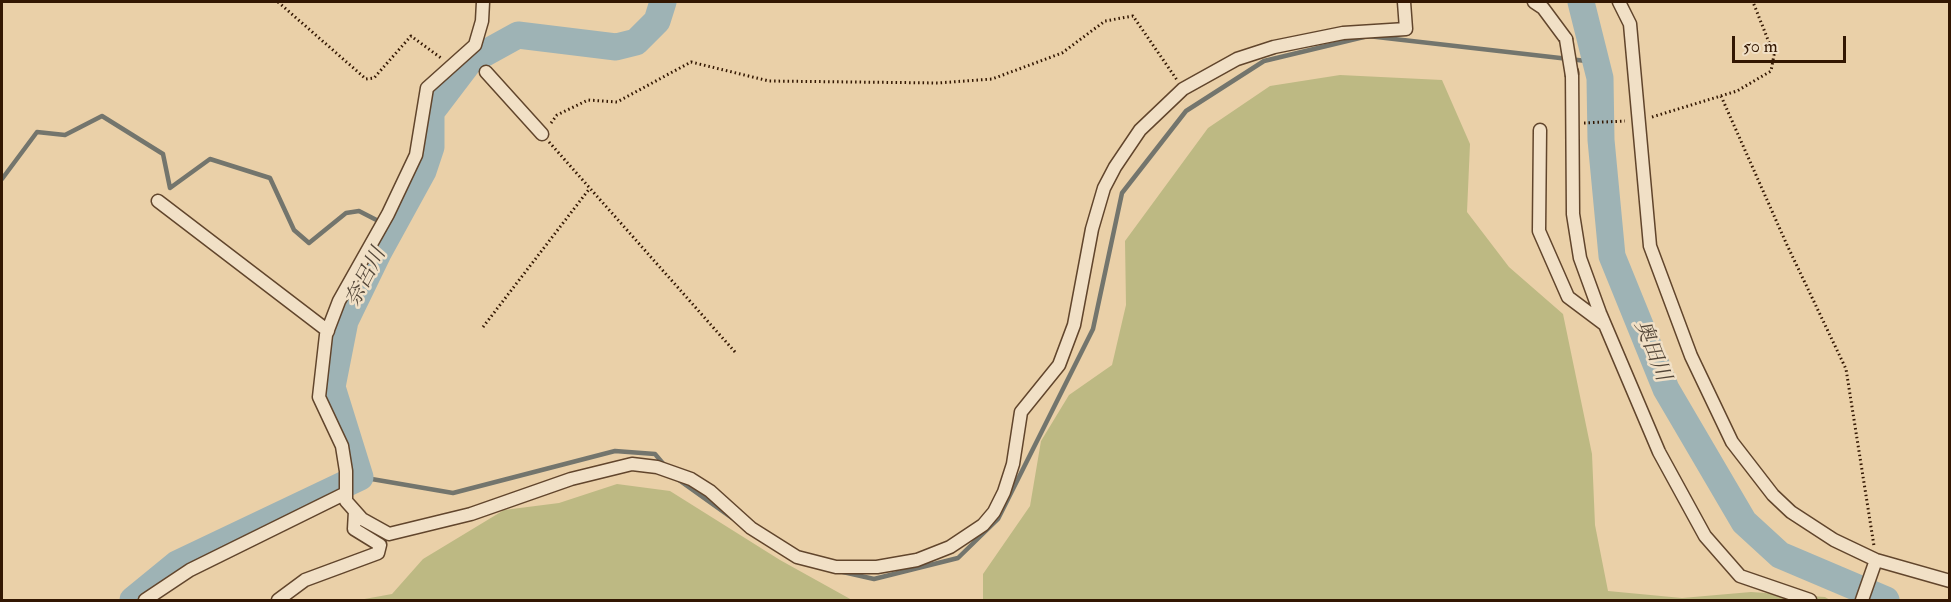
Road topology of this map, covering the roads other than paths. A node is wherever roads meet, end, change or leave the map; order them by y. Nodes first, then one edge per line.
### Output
1 (483, 2) edge
2 (1404, 2) edge
3 (1534, 2) edge
4 (1619, 2) edge
5 (486, 72) dead end
6 (1540, 130) dead end
7 (542, 134) road end
8 (158, 201) dead end
9 (1605, 324) junction
10 (328, 331) junction
11 (344, 494) junction
12 (355, 511) junction
13 (1876, 560) junction
14 (1950, 580) edge
15 (145, 600) edge
16 (278, 600) edge
17 (1810, 600) edge
18 (1862, 600) edge

1 - 10 street
2 - 12 street
3 - 9 street, bridge
4 - 13 street
5 - 7 street
6 - 9 street
8 - 10 street
9 - 17 street
10 - 11 street
11 - 12 street
11 - 15 street
12 - 16 street
13 - 14 street
13 - 18 street

